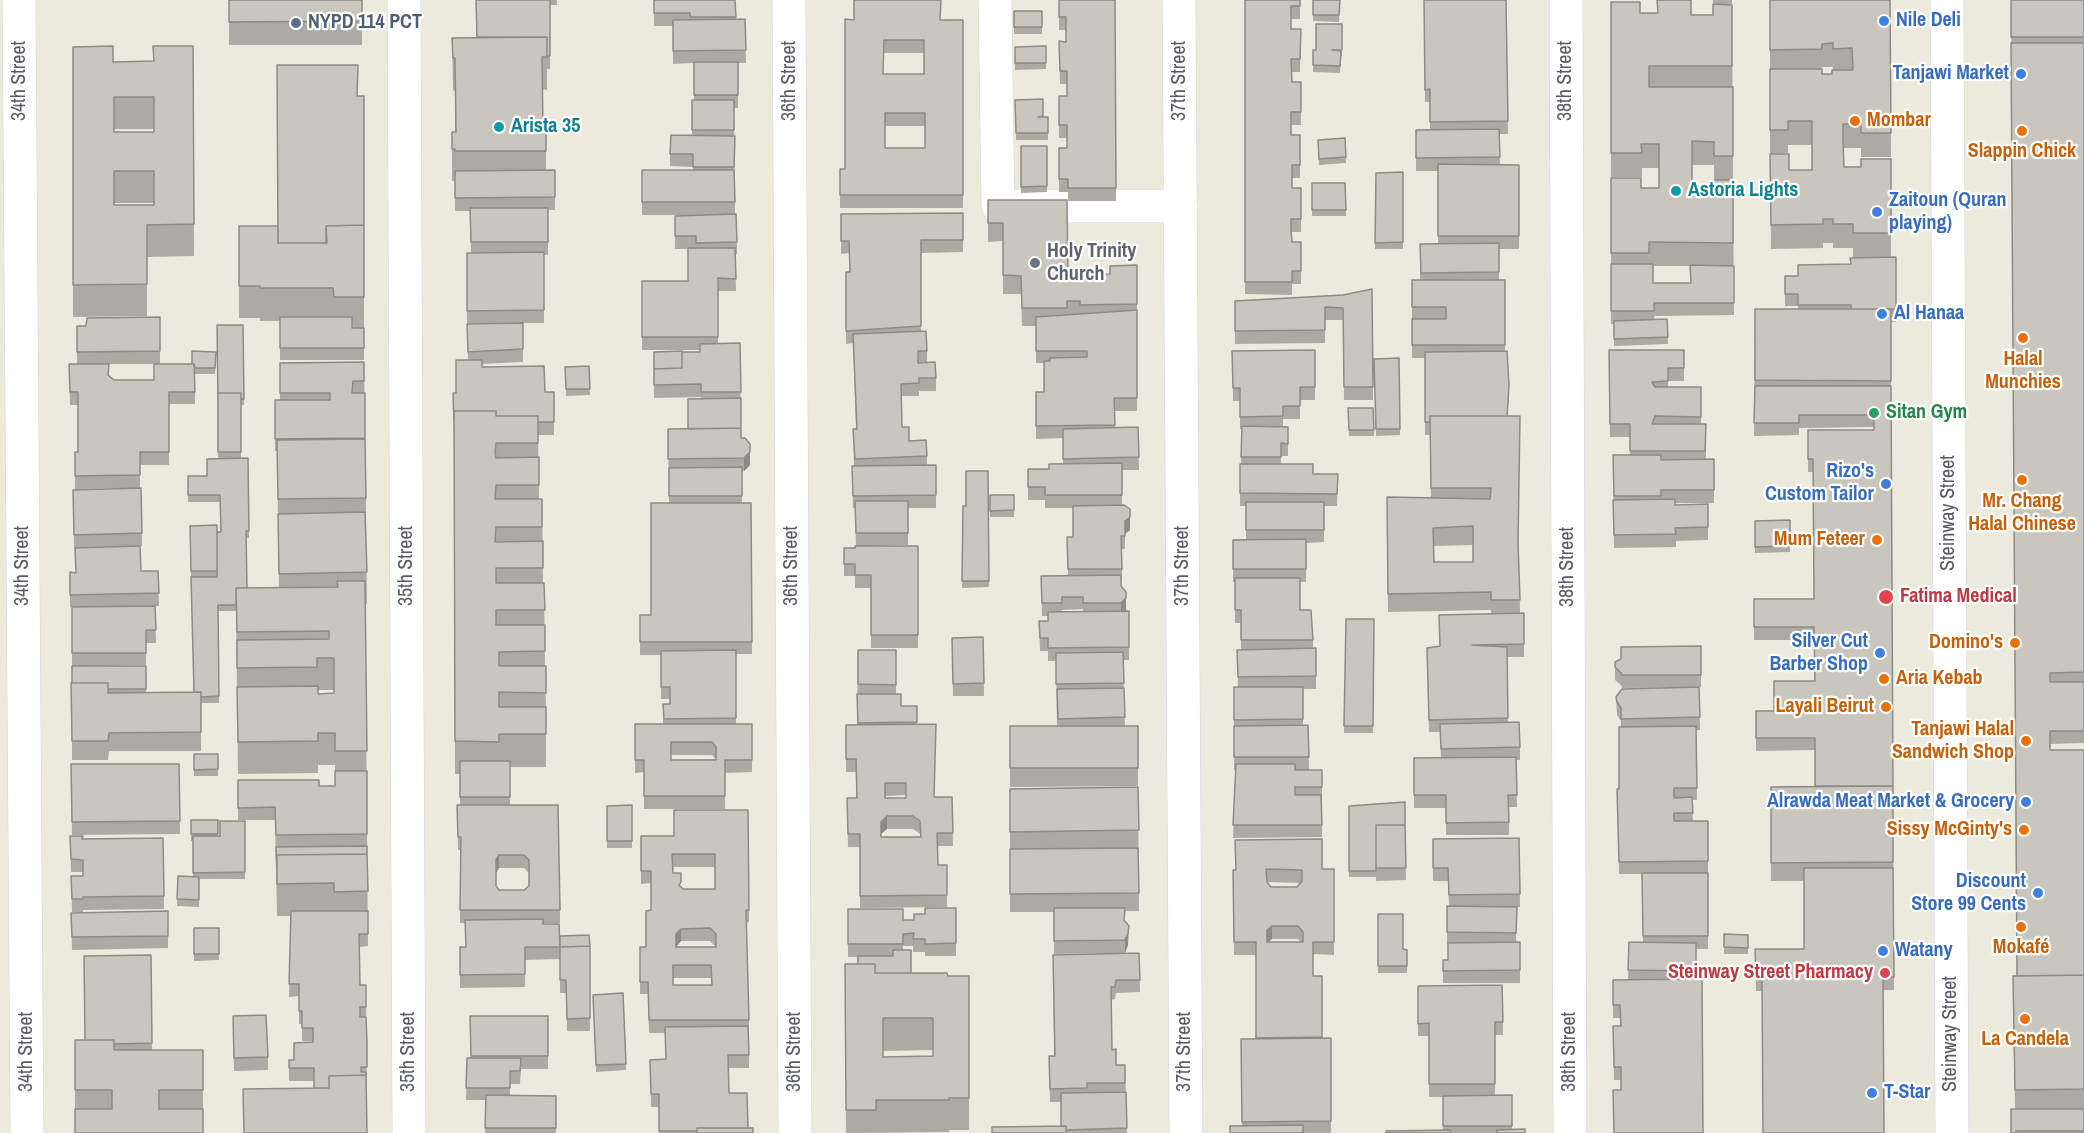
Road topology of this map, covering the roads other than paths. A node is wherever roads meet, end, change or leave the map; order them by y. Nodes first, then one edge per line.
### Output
1 (19, 0) edge
2 (404, 0) edge
3 (789, 0) edge
4 (995, 0) edge
5 (1179, 0) edge
6 (1566, 0) edge
7 (1947, 0) edge
8 (1181, 206) junction
9 (27, 1133) edge
10 (409, 1133) edge
11 (795, 1133) edge
12 (1186, 1133) edge
13 (1570, 1133) edge
14 (1952, 1133) edge

1 - 9 street, 34th Street
2 - 10 street, 35th Street
3 - 11 street, 36th Street
4 - 8 street
5 - 8 street, 37th Street
6 - 13 street, 38th Street
7 - 14 street, Steinway Street
8 - 12 street, 37th Street

